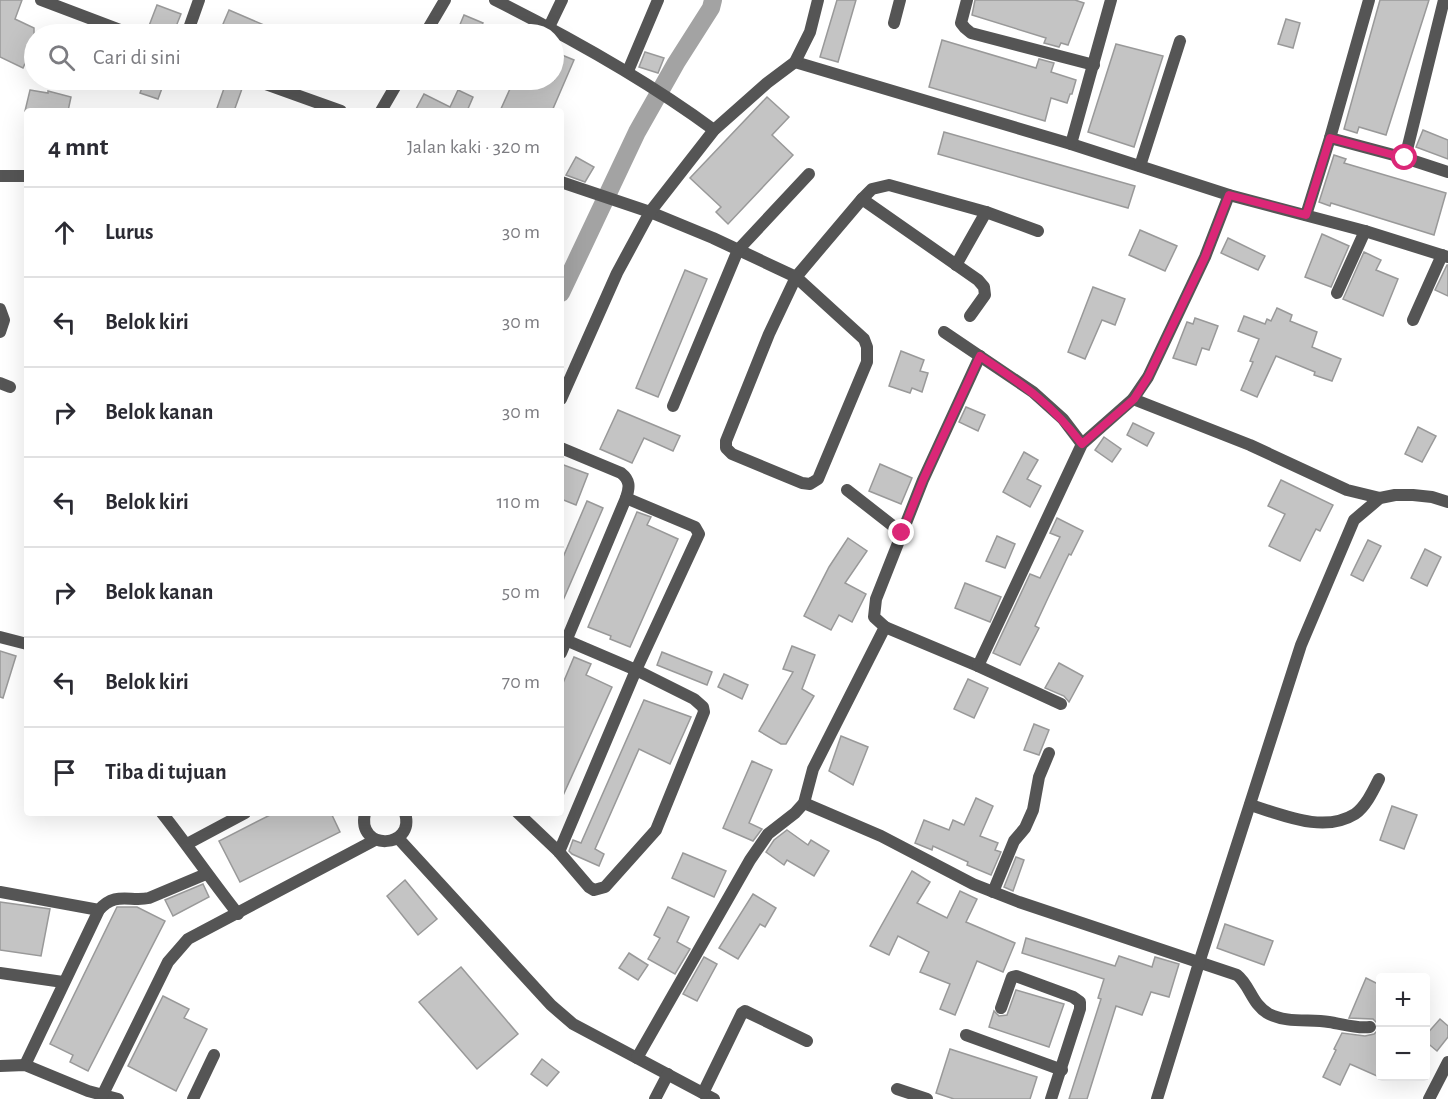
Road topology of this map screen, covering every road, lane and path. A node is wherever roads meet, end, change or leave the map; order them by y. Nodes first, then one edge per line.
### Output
1 (41, 0) edge
2 (199, 0) edge
3 (445, 0) edge
4 (495, 0) edge
5 (562, 0) edge
6 (658, 0) edge
7 (818, 0) edge
8 (900, 0) edge
9 (967, 0) edge
10 (1111, 0) edge
11 (1369, 0) edge
12 (1444, 0) edge
13 (894, 23) dead end
14 (105, 24) edge
15 (191, 24) edge
16 (431, 24) edge
17 (543, 24) edge
18 (550, 24) edge
19 (564, 35) edge
20 (1180, 41) dead end
21 (795, 62) junction
22 (1094, 65) junction
23 (628, 71) junction
24 (279, 90) edge
25 (393, 90) edge
26 (325, 108) edge
27 (383, 108) edge
28 (714, 130) junction
29 (1330, 138) junction
30 (1071, 144) junction
31 (1405, 158) junction
32 (1140, 166) junction
33 (1448, 172) edge
34 (809, 174) dead end
35 (0, 176) edge
36 (24, 176) edge
37 (564, 183) edge
38 (1229, 195) junction
39 (862, 199) junction
40 (650, 212) junction
41 (986, 212) junction
42 (1306, 215) junction
43 (1038, 231) dead end
44 (1365, 231) junction
45 (738, 250) junction
46 (1445, 256) edge
47 (956, 265) junction
48 (796, 277) junction
49 (1337, 293) dead end
50 (0, 309) edge
51 (970, 316) dead end
52 (1413, 320) dead end
53 (0, 332) edge
54 (944, 332) dead end
55 (980, 356) junction
56 (564, 392) edge
57 (1134, 399) junction
58 (672, 406) dead end
59 (1082, 444) junction
60 (564, 449) edge
61 (847, 490) dead end
62 (626, 498) junction
63 (1380, 498) junction
64 (1448, 502) edge
65 (902, 533) junction
66 (885, 627) junction
67 (0, 637) edge
68 (564, 639) edge
69 (24, 643) edge
70 (978, 666) junction
71 (636, 670) junction
72 (1061, 704) dead end
73 (1049, 753) dead end
74 (1379, 779) dead end
75 (804, 802) junction
76 (1250, 805) junction
77 (164, 816) edge
78 (239, 816) edge
79 (364, 816) edge
80 (405, 816) edge
81 (521, 816) edge
82 (398, 838) junction
83 (375, 840) junction
84 (187, 844) junction
85 (559, 852) junction
86 (206, 874) junction
87 (0, 892) edge
88 (993, 892) junction
89 (99, 910) junction
90 (238, 914) junction
91 (1199, 963) junction
92 (0, 973) edge
93 (63, 982) junction
94 (1001, 1008) dead end
95 (1370, 1027) dead end
96 (966, 1035) dead end
97 (807, 1041) dead end
98 (214, 1055) dead end
99 (637, 1058) junction
100 (1448, 1062) edge
101 (25, 1065) junction
102 (0, 1066) edge
103 (1062, 1070) junction
104 (668, 1074) junction
105 (897, 1089) dead end
106 (103, 1094) junction
107 (86, 1095) edge
108 (709, 1096) edge
109 (118, 1099) edge
110 (193, 1099) edge
111 (655, 1099) edge
112 (926, 1099) edge
113 (1051, 1099) edge
114 (1157, 1099) edge
115 (1429, 1099) edge

1 - 14 street
2 - 15 street
3 - 16 street
4 - 17 street
5 - 18 street
6 - 23 street
7 - 21 street
8 - 13 street
9 - 22 street
10 - 22 street
11 - 29 street
12 - 31 street
19 - 23 street
20 - 32 street
21 - 28 street
21 - 30 street
22 - 30 street
23 - 28 street
24 - 26 street
25 - 27 street
28 - 40 street
29 - 31 street
29 - 42 street
30 - 32 street
31 - 33 street
32 - 38 street
34 - 45 street
35 - 36 street
37 - 40 street
38 - 42 street
38 - 57 street
39 - 41 street
39 - 47 street
39 - 48 street
40 - 45 street
40 - 56 street
41 - 43 street
41 - 47 street
42 - 44 street
44 - 46 street
44 - 49 street
45 - 48 street
45 - 58 street
46 - 52 street
47 - 51 street
48 - 48 street
50 - 53 street
54 - 55 street
55 - 59 street
55 - 65 street
57 - 59 street
57 - 63 street
59 - 70 street
60 - 62 street
61 - 65 street
62 - 68 street
62 - 71 street
63 - 64 street
63 - 76 street
65 - 66 street
66 - 70 street
66 - 75 street
67 - 69 street
68 - 71 street
70 - 72 street
71 - 85 street
71 - 85 street
73 - 88 street
74 - 76 street
75 - 88 street
75 - 99 street
76 - 91 street
77 - 84 street
78 - 84 street
79 - 83 street
80 - 82 street
81 - 85 street
82 - 83 street
82 - 99 street
83 - 90 street
84 - 86 street
86 - 89 street
86 - 90 street
87 - 89 street
88 - 91 street
89 - 93 street
90 - 106 street
91 - 95 street
91 - 114 street
92 - 93 street
93 - 101 street
94 - 103 street
96 - 103 street
97 - 108 street
98 - 110 street
99 - 104 street
100 - 115 street
101 - 102 street
101 - 107 street
103 - 113 street
104 - 108 street
104 - 111 street
105 - 112 street
106 - 107 street
106 - 109 street

